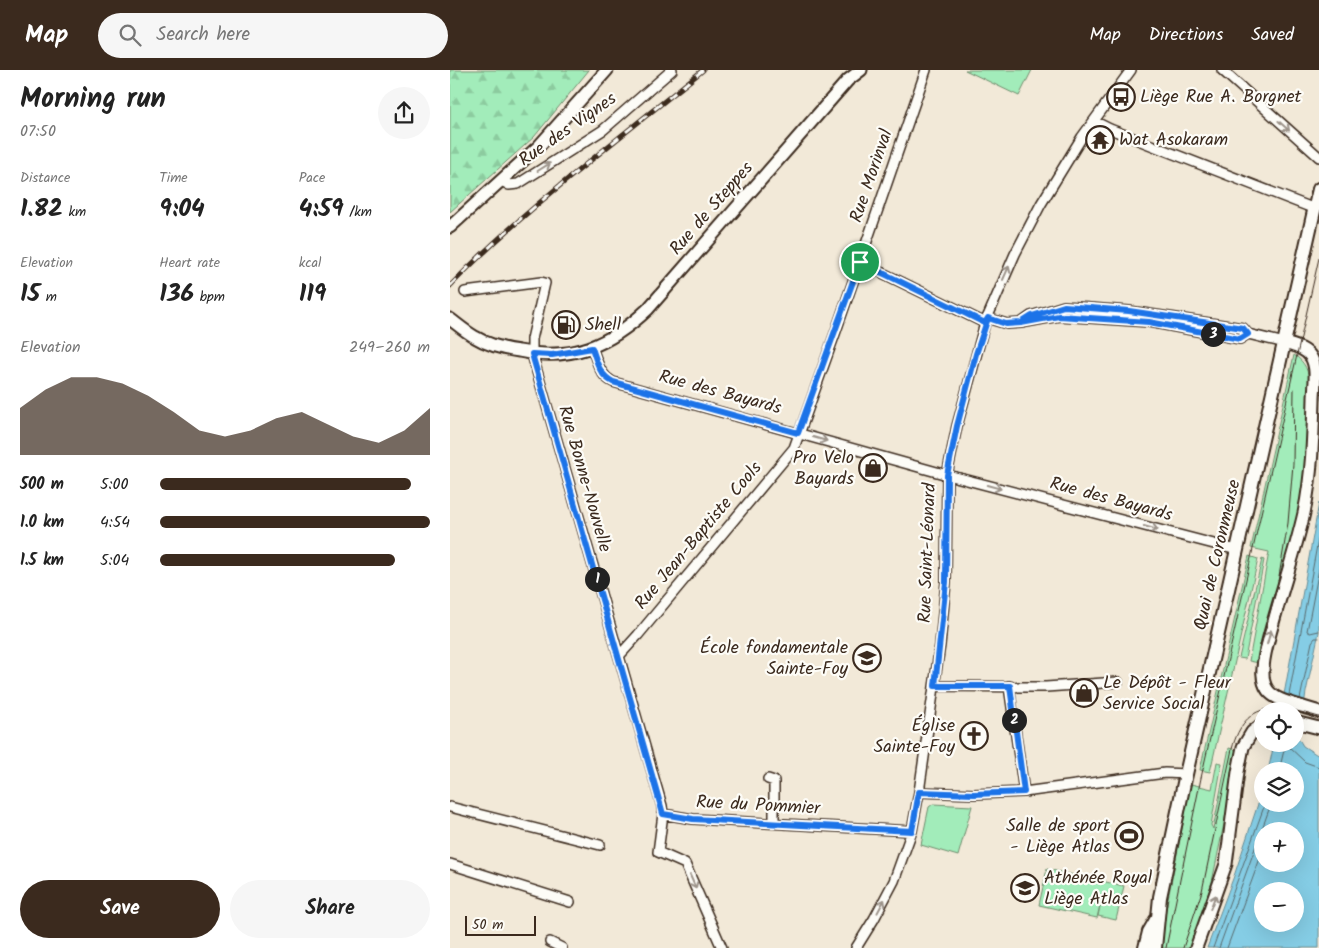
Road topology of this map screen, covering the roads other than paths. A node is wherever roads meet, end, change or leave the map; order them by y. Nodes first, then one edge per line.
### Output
1 (607, 70) edge
2 (672, 70) edge
3 (861, 70) edge
4 (926, 70) edge
5 (1131, 70) edge
6 (1222, 70) edge
7 (850, 75) edge
8 (1094, 121) junction
9 (1319, 157) edge
10 (502, 181) junction
11 (1319, 189) edge
12 (1314, 209) junction
13 (450, 227) edge
14 (860, 262) junction
15 (465, 292) dead end
16 (450, 319) edge
17 (986, 321) junction
18 (1284, 344) junction
19 (592, 348) junction
20 (532, 354) junction
21 (798, 433) junction
22 (947, 475) junction
23 (1237, 550) junction
24 (619, 656) junction
25 (1118, 682) dead end
26 (935, 686) junction
27 (1010, 686) junction
28 (1314, 710) edge
29 (1304, 724) edge
30 (1319, 728) edge
31 (1254, 730) edge
32 (1186, 774) junction
33 (768, 779) dead end
34 (919, 792) junction
35 (1024, 792) junction
36 (450, 807) edge
37 (663, 814) junction
38 (774, 823) junction
39 (912, 831) junction
40 (600, 846) dead end
41 (450, 864) edge
42 (570, 902) dead end
43 (1159, 913) junction
44 (550, 942) dead end
45 (562, 948) edge
46 (722, 948) edge
47 (856, 948) edge
48 (1145, 948) edge
49 (1155, 948) edge
50 (1196, 948) edge

1 - 10 street
10 -> 2 street, Rue des Vignes
3 - 7 street, Rue de Steppes
4 - 14 street, Rue Morinval
5 - 8 street, Rue Saint-Léonard
6 -> 9 street
7 - 19 street, Rue de Steppes
8 - 12 street
17 -> 8 street, Rue Saint-Léonard
10 - 13 street
11 - 12 main road, Quai de Coronmeuse
12 - 18 main road, Quai de Coronmeuse
14 - 17 street
14 - 21 street, Rue Morinval
15 - 20 street
16 - 20 street
17 - 18 street
17 - 22 street, Rue Saint-Léonard
18 - 23 main road, Quai de Coronmeuse
28 -> 18 street
19 - 20 street
19 - 21 street, Rue des Bayards
20 - 24 street, Rue Bonne-Nouvelle
21 -> 22 street, Rue des Bayards
21 - 24 street, Rue Jean-Baptiste Cools
22 -> 23 street, Rue des Bayards
22 - 26 street, Rue Saint-Léonard
23 - 32 main road, Quai de Coronmeuse
24 - 37 street, Rue Bonne-Nouvelle
25 - 27 street
26 - 27 street
26 - 34 street, Rue Saint-Léonard
27 - 35 street
29 - 30 street
50 -> 31 street
32 - 35 street
32 - 43 main road, Quai de Coronmeuse
33 - 38 street
34 - 35 street
34 - 39 street, Rue Saint-Léonard
36 - 40 street
37 - 38 street, Rue du Pommier
37 -> 46 street
38 - 39 street, Rue du Pommier
47 -> 39 street, Rue Saint-Léonard
41 - 42 street
43 - 48 main road
43 - 49 main road, Quai de Coronmeuse
44 - 45 street

